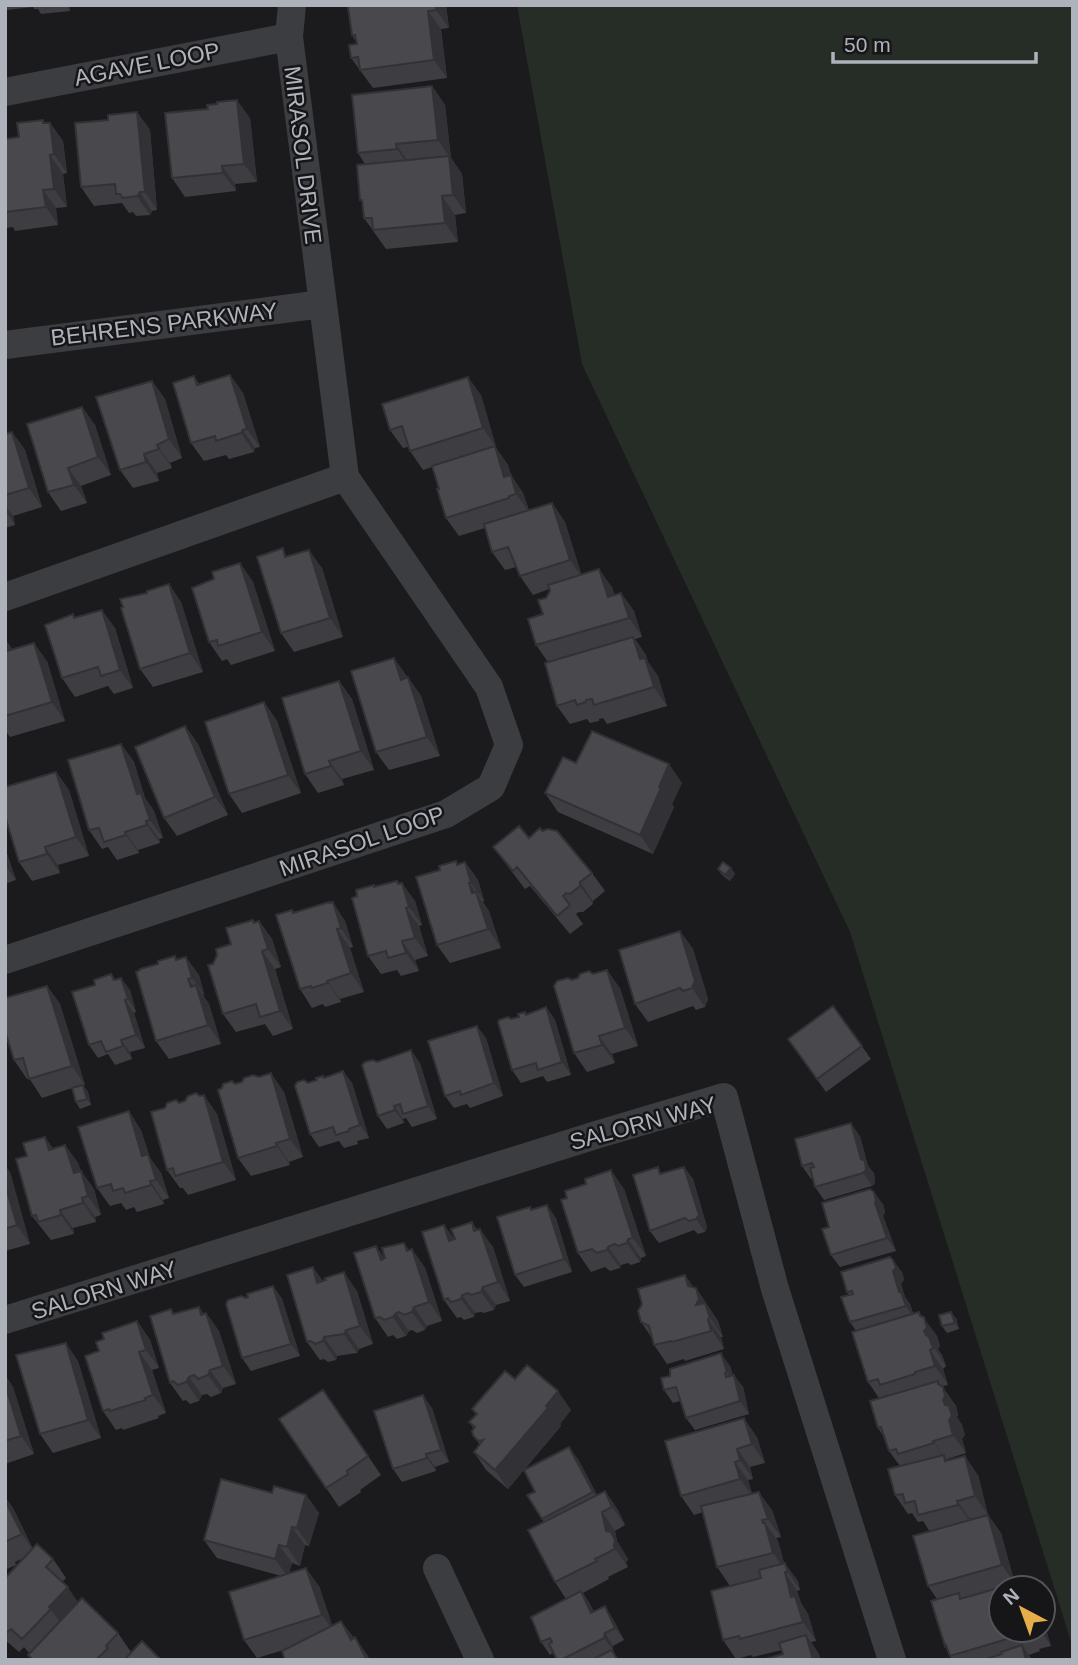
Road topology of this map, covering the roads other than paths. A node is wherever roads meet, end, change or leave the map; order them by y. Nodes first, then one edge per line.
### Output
1 (292, 5) edge
2 (289, 37) junction
3 (5, 92) edge
4 (322, 304) junction
5 (5, 345) edge
6 (345, 477) junction
7 (5, 597) edge
8 (5, 960) edge
9 (5, 1321) edge
10 (437, 1568) dead end
11 (480, 1660) edge
12 (892, 1660) edge

1 - 2 street, MIRASOL DRIVE
2 - 3 street, AGAVE LOOP
2 - 4 street, MIRASOL DRIVE
4 - 5 street, BEHRENS PARKWAY
4 - 6 street, MIRASOL LOOP
6 - 7 street
6 - 8 street, MIRASOL LOOP
9 - 12 street, SALORN WAY
10 - 11 street

